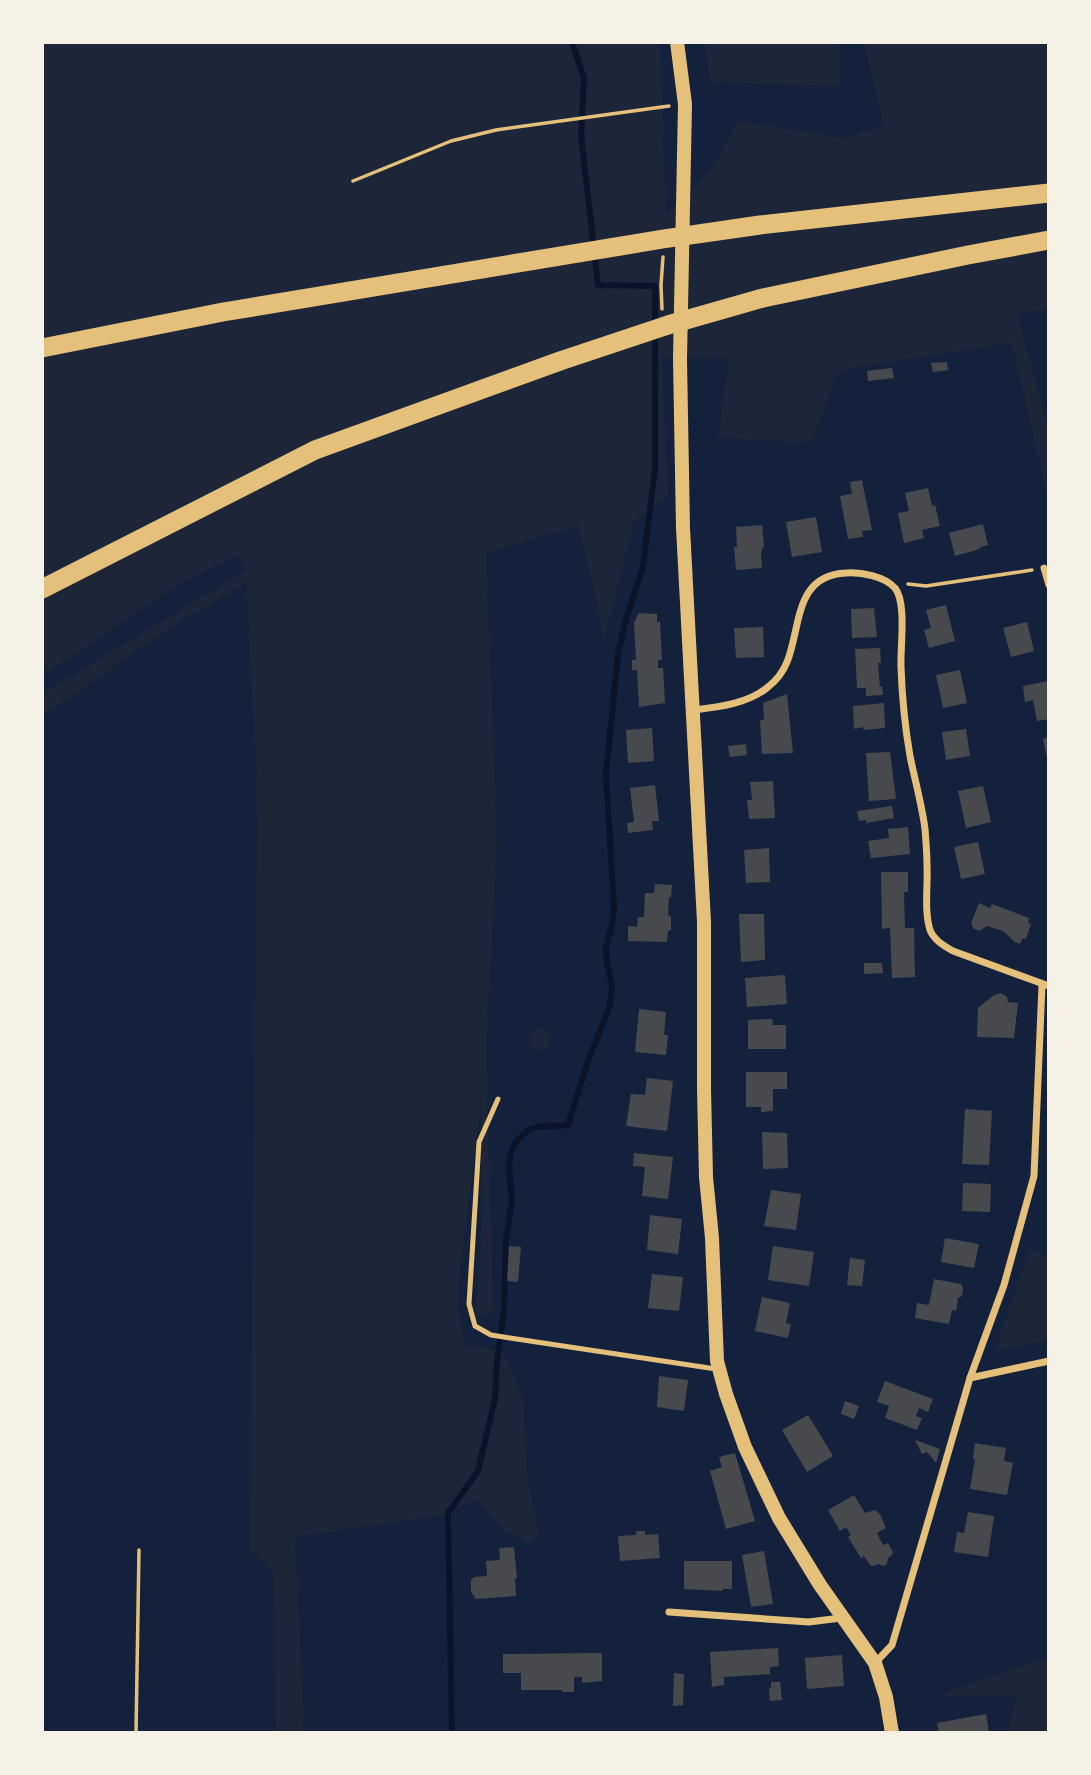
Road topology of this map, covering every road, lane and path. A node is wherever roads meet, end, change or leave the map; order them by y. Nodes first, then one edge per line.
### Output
1 (677, 42) edge
2 (685, 104) junction
3 (353, 181) dead end
4 (1049, 193) edge
5 (1049, 240) edge
6 (42, 348) edge
7 (1044, 568) joint
8 (886, 582) junction
9 (1049, 585) edge
10 (42, 589) edge
11 (693, 710) junction
12 (1045, 986) edge
13 (498, 1099) dead end
14 (1049, 1361) edge
15 (719, 1369) junction
16 (970, 1378) junction
17 (139, 1550) dead end
18 (668, 1612) dead end
19 (842, 1618) junction
20 (875, 1663) junction
21 (136, 1733) edge
22 (892, 1733) edge

1 - 2 main road
2 - 3 path
2 - 11 main road
4 - 6 highway
5 - 10 highway
7 - 8 path
7 - 9 street
8 - 11 street
8 - 12 street
11 - 15 main road
12 - 16 street
13 - 15 lane
14 - 16 street
15 - 19 main road
16 - 20 street
17 - 21 path
18 - 19 street
19 - 20 main road
20 - 22 main road

